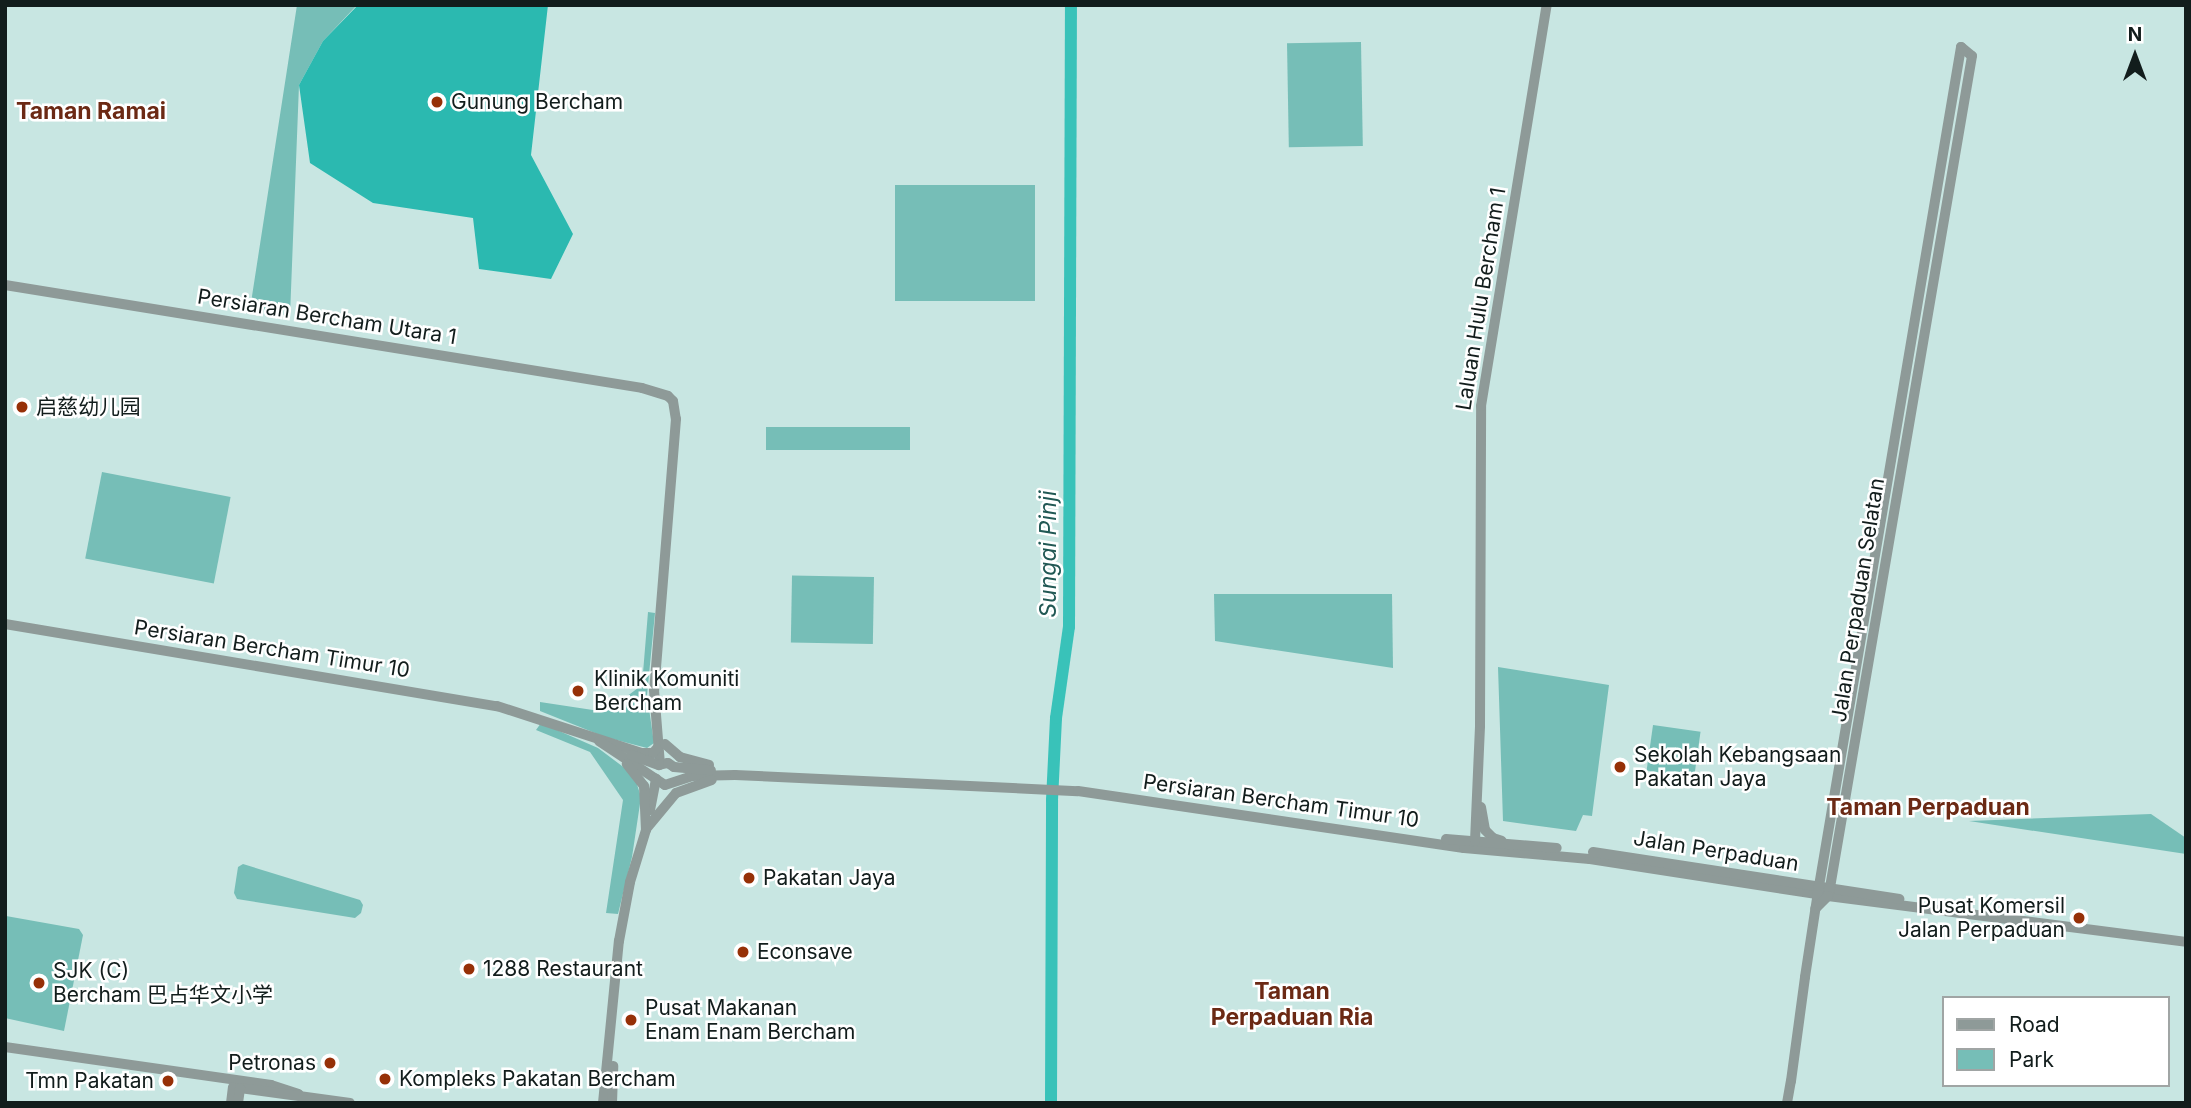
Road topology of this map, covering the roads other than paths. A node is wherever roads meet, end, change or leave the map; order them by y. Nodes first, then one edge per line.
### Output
1 (1547, 5) edge
2 (5, 285) edge
3 (1897, 456) junction
4 (5, 624) edge
5 (663, 744) junction
6 (613, 748) junction
7 (659, 765) junction
8 (673, 766) junction
9 (731, 773) junction
10 (655, 778) junction
11 (673, 782) junction
12 (1041, 786) junction
13 (1479, 806) junction
14 (647, 826) junction
15 (1426, 837) junction
16 (1478, 843) junction
17 (1451, 845) junction
18 (1538, 850) junction
19 (1713, 870) junction
20 (1727, 880) junction
21 (1823, 891) junction
22 (621, 936) junction
23 (2186, 942) edge
24 (5, 1046) edge
25 (120, 1065) junction
26 (223, 1079) junction
27 (251, 1083) junction
28 (237, 1087) junction
29 (299, 1094) junction
30 (611, 1099) edge
31 (603, 1102) edge
32 (231, 1103) edge
33 (238, 1103) edge
34 (350, 1103) edge
35 (1787, 1103) edge

1 - 13 street, Laluan Hulu Bercham 1
2 - 5 street, Persiaran Bercham Utara 1
3 - 3 street
3 - 21 street, Jalan Perpaduan Selatan
4 - 6 street, Persiaran Bercham Timur 10
5 - 6 street
5 - 7 street
5 - 8 street
5 - 9 street
6 - 7 street
6 - 10 street
6 - 14 street
7 - 8 street
7 - 10 street
8 - 9 street
8 - 11 street
9 - 11 street
9 - 12 street, Persiaran Bercham Timur 10
9 - 14 street
10 - 11 street
10 - 14 street
11 - 14 street
12 - 15 street, Persiaran Bercham Timur 10
12 - 17 street, Persiaran Bercham Timur 10
13 - 15 street
13 - 16 street, Laluan Hulu Bercham 1
13 - 18 street
14 - 22 street
15 - 16 street, Persiaran Bercham Timur 10
16 - 17 street
16 - 18 street, Jalan Perpaduan
17 - 18 street, Persiaran Bercham Timur 10
18 - 19 street, Jalan Perpaduan
18 - 20 street, Persiaran Bercham Timur 10
19 - 20 street
19 - 21 street, Jalan Perpaduan
20 - 21 street, Persiaran Bercham Timur 10
21 - 23 street, Jalan Perpaduan
21 - 35 street, Jalan Perpaduan Selatan
22 - 30 street
22 - 31 street
24 - 25 street
25 - 26 street
25 - 28 street
26 - 27 street
26 - 28 street
27 - 28 street
27 - 29 street
28 - 29 street
28 - 32 street
28 - 33 street
29 - 34 street

